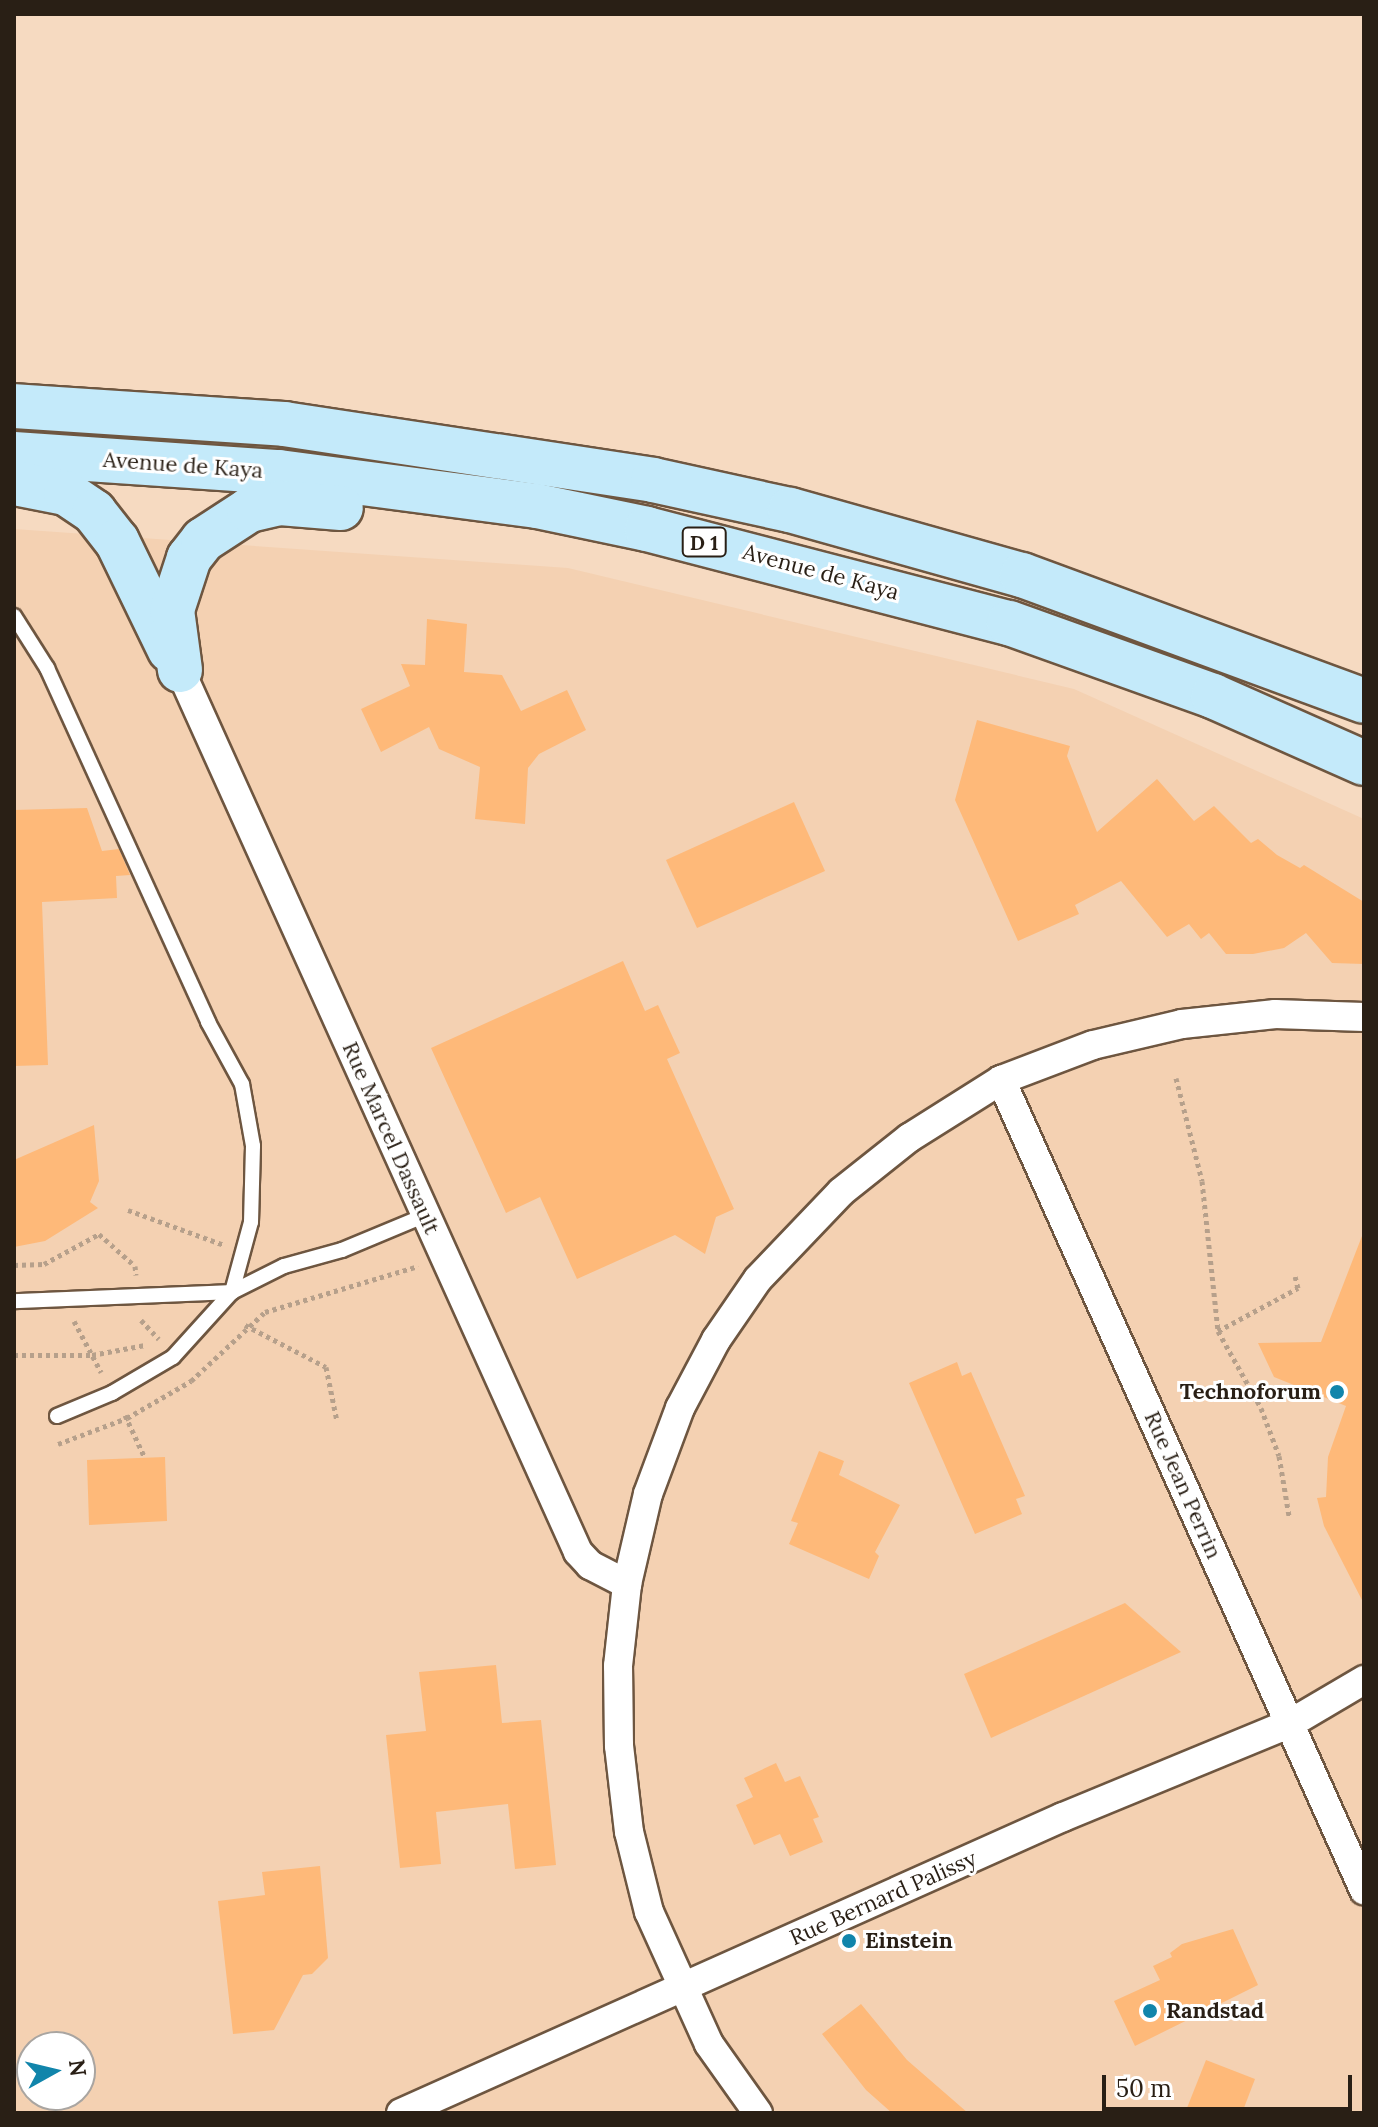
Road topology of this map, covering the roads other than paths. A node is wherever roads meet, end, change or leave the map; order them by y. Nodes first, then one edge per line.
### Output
1 (14, 406) edge
2 (14, 454) edge
3 (14, 483) edge
4 (14, 616) edge
5 (1109, 656) junction
6 (180, 670) junction
7 (1362, 696) edge
8 (1364, 763) edge
9 (1364, 1017) edge
10 (1001, 1080) junction
11 (426, 1215) junction
12 (232, 1292) junction
13 (14, 1301) edge
14 (57, 1416) dead end
15 (627, 1584) junction
16 (1364, 1680) edge
17 (1291, 1723) junction
18 (1364, 1890) edge
19 (681, 1989) junction
20 (401, 2113) edge
21 (758, 2113) edge

1 - 7 main road, D 1
2 - 5 main road, Avenue de Kaya / D 1
3 - 6 main road
4 - 12 lane
5 - 6 main road
5 - 8 main road, Avenue de Kaya / D 1
6 - 11 street, Rue Marcel Dassault
9 - 10 street
10 - 15 street
10 - 17 street, Rue Jean Perrin
11 - 12 lane
11 - 15 street, Rue Marcel Dassault
12 - 13 lane
12 - 14 lane
15 - 19 street
16 - 17 street, Rue Bernard Palissy
17 - 18 street, Rue Jean Perrin
17 - 19 street, Rue Bernard Palissy
19 - 20 street, Rue Bernard Palissy
19 - 21 street

